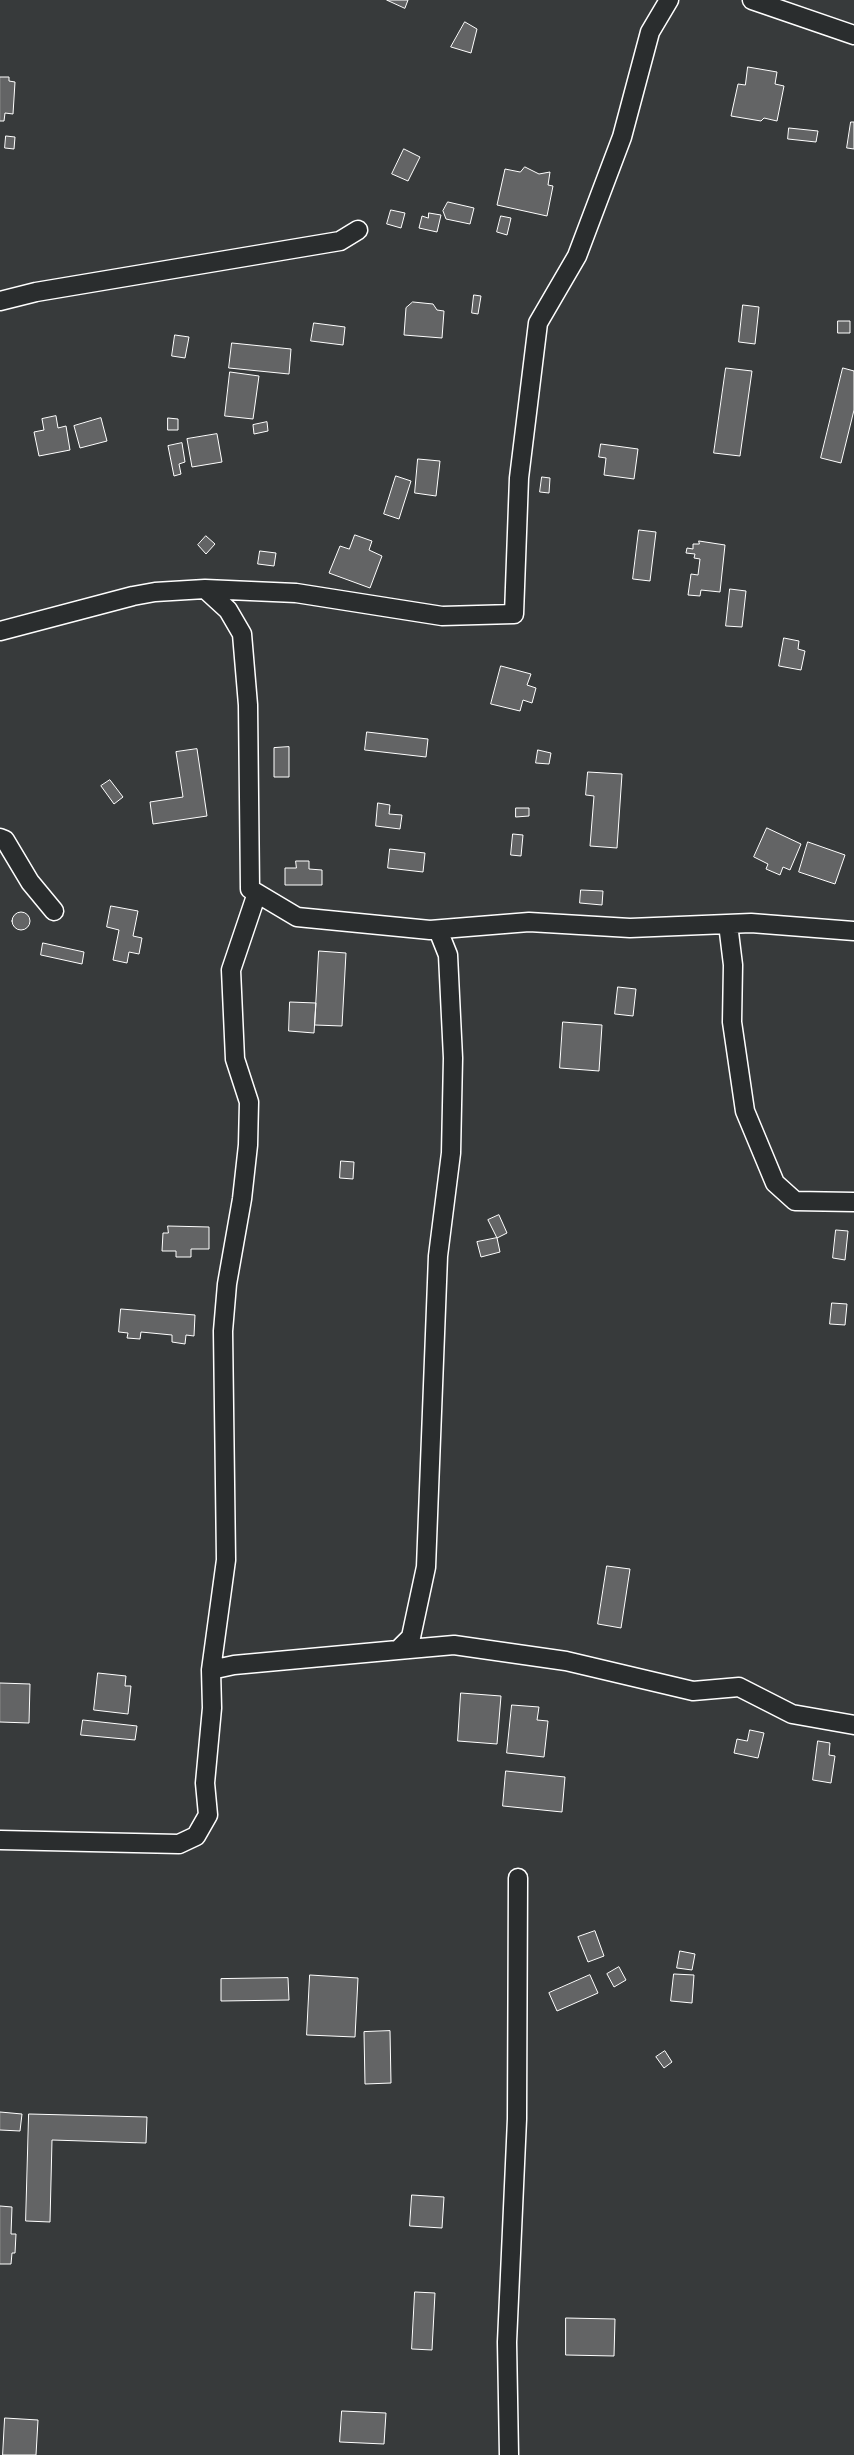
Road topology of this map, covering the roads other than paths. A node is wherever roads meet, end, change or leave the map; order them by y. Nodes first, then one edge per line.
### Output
1 (669, 0) edge
2 (752, 0) edge
3 (854, 35) edge
4 (358, 230) dead end
5 (0, 301) edge
6 (205, 588) junction
7 (0, 631) edge
8 (0, 838) edge
9 (257, 893) junction
10 (54, 911) dead end
11 (728, 924) junction
12 (438, 930) junction
13 (854, 931) edge
14 (854, 1202) edge
15 (398, 1650) junction
16 (211, 1670) junction
17 (854, 1725) edge
18 (0, 1840) edge
19 (518, 1878) dead end
20 (510, 2455) edge

1 - 6 street
2 - 3 street
4 - 5 street
6 - 7 street
6 - 9 street
8 - 10 street
9 - 12 street
9 - 16 street
11 - 12 street
11 - 13 street
11 - 14 street
12 - 15 street
15 - 16 street
15 - 17 street
16 - 18 street
19 - 20 street

